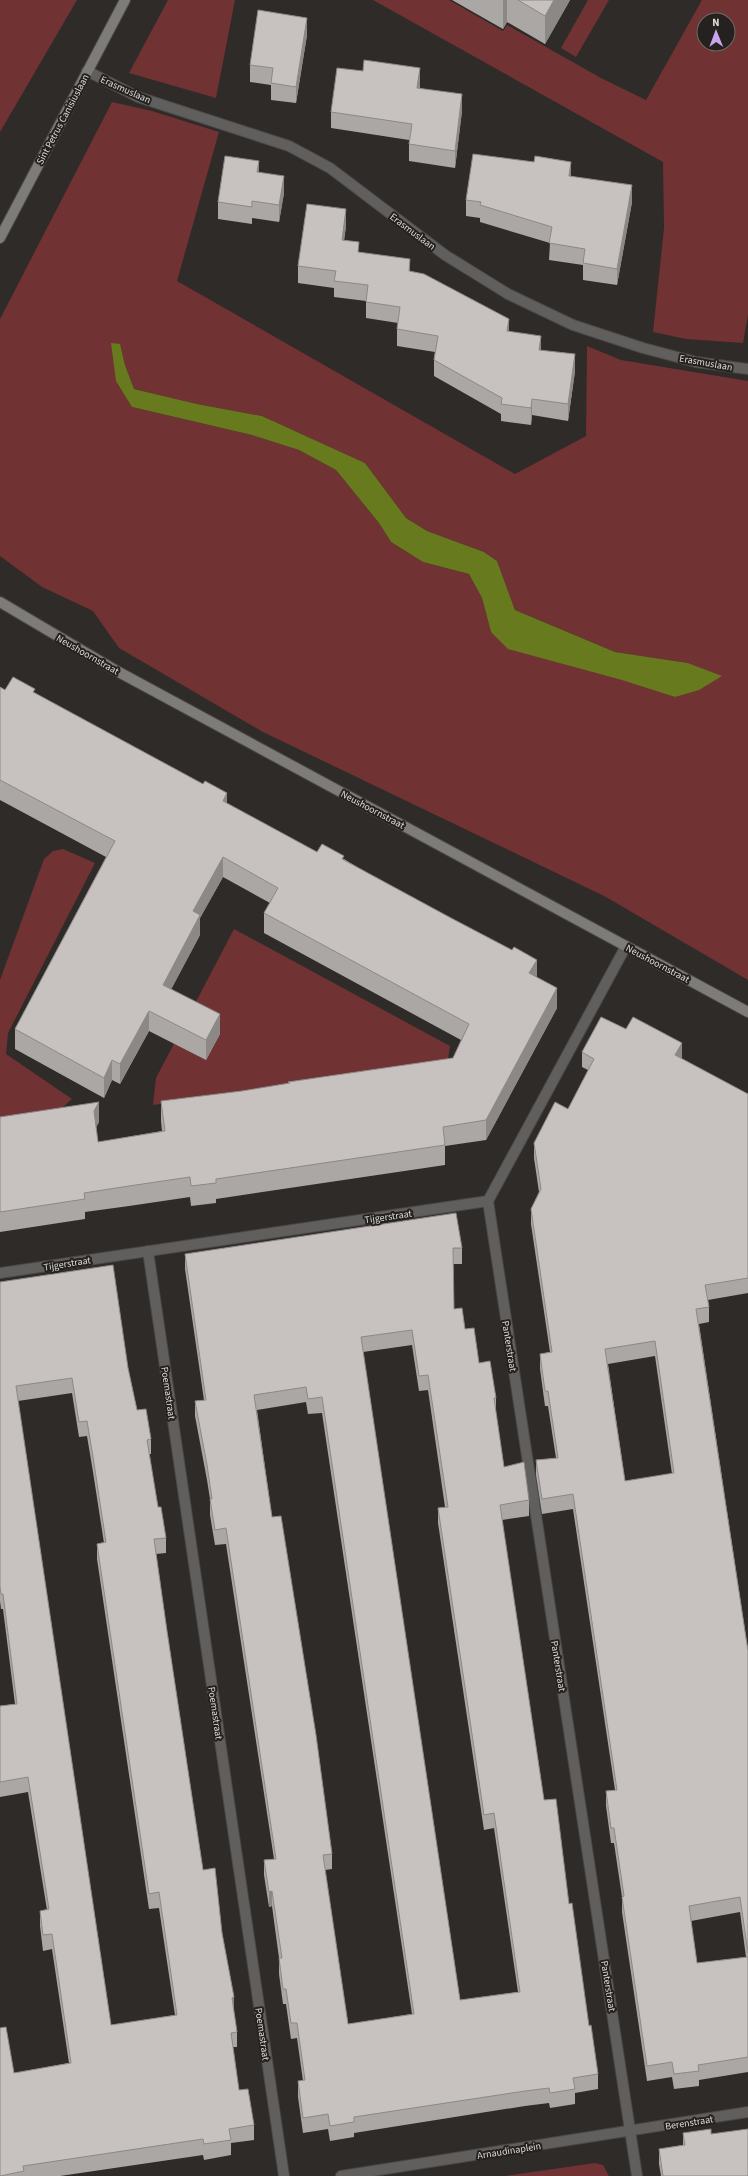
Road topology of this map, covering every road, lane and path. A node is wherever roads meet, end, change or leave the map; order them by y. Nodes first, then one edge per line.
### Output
1 (125, 0) edge
2 (87, 71) junction
3 (0, 238) edge
4 (748, 369) edge
5 (0, 602) edge
6 (626, 946) junction
7 (748, 1012) edge
8 (488, 1201) junction
9 (148, 1251) junction
10 (0, 1273) edge
11 (748, 2112) edge
12 (631, 2131) junction
13 (284, 2176) edge
14 (342, 2176) edge
15 (637, 2176) edge

1 - 2 street, Sint Petrus Canisiuslaan
2 - 3 street, Sint Petrus Canisiuslaan
2 - 4 street, Erasmuslaan
5 - 6 street, Neushoornstraat
6 - 7 street, Neushoornstraat
6 - 8 street
8 - 9 street, Tijgerstraat
8 - 12 street, Panterstraat
9 - 10 street, Tijgerstraat
9 - 13 street, Poemastraat
11 - 12 street, Berenstraat
12 - 14 street, Arnaudinaplein
12 - 15 street

